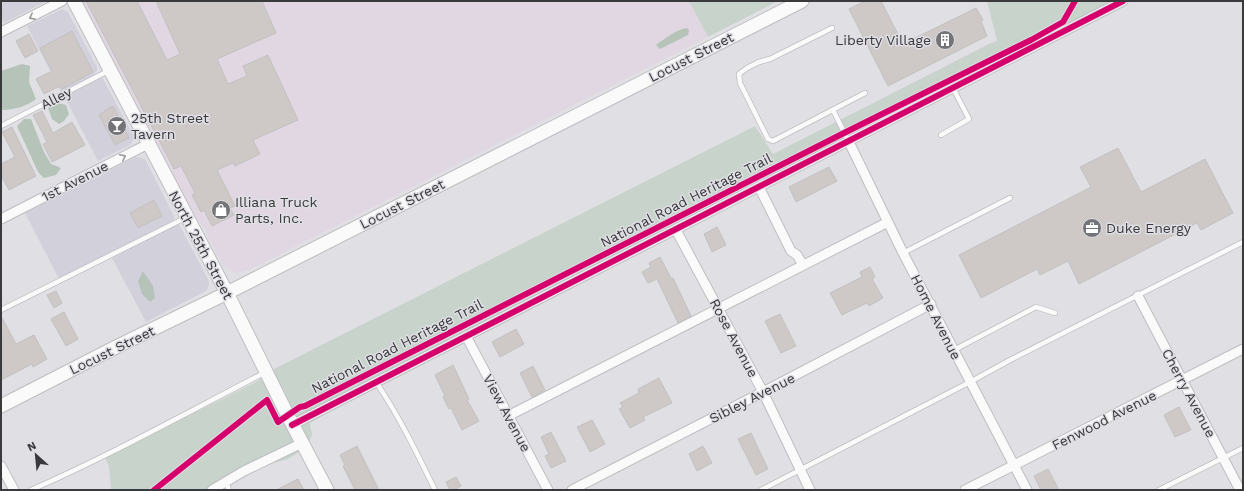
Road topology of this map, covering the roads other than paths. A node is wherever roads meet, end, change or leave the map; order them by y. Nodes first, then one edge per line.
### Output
1 (62, 1) edge
2 (74, 1) edge
3 (802, 1) edge
4 (1123, 1) edge
5 (832, 28) dead end
6 (1, 32) edge
7 (110, 70) junction
8 (953, 88) junction
9 (865, 93) dead end
10 (833, 110) junction
11 (1, 126) edge
12 (942, 135) dead end
13 (849, 142) junction
14 (148, 144) junction
15 (759, 187) junction
16 (1010, 198) dead end
17 (186, 217) junction
18 (1, 219) edge
19 (888, 222) junction
20 (676, 230) junction
21 (1243, 242) edge
22 (903, 253) junction
23 (803, 265) junction
24 (227, 293) junction
25 (1138, 296) junction
26 (930, 304) junction
27 (718, 309) junction
28 (1, 310) edge
29 (1055, 313) dead end
30 (466, 336) junction
31 (1243, 349) edge
32 (954, 350) junction
33 (266, 372) junction
34 (1183, 380) junction
35 (376, 382) junction
36 (970, 382) junction
37 (763, 392) junction
38 (1, 406) edge
39 (508, 416) junction
40 (292, 425) junction
41 (302, 443) junction
42 (1243, 448) edge
43 (1223, 458) junction
44 (1014, 465) junction
45 (1, 466) edge
46 (800, 470) junction
47 (228, 486) edge
48 (14, 490) edge
49 (31, 490) edge
50 (212, 490) edge
51 (326, 490) edge
52 (434, 490) edge
53 (548, 490) edge
54 (572, 490) edge
55 (761, 490) edge
56 (810, 490) edge
57 (965, 490) edge
58 (1027, 490) edge
59 (1158, 490) edge
60 (1240, 490) edge

1 -> 6 street
2 - 7 street, North 25th Street
3 - 24 street, Locust Street
4 - 8 street
5 - 10 lane
7 - 11 lane, Alley
7 - 14 street, North 25th Street
8 - 12 lane
8 - 13 street
9 - 10 lane
10 - 13 lane
13 - 15 street
13 - 19 street, Home Avenue
14 - 17 street, North 25th Street
18 -> 14 street, 1st Avenue
15 - 20 street
15 - 23 street
16 - 22 lane
17 - 24 street, North 25th Street
17 - 28 lane
19 - 22 street, Home Avenue
19 - 23 street
20 - 27 street, Rose Avenue
20 - 30 street
21 - 25 lane
22 - 26 street, Home Avenue
23 - 27 street
24 - 33 street, North 25th Street
24 - 38 street, Locust Street
25 - 34 street, Cherry Avenue
25 - 36 lane
26 - 32 street, Home Avenue
26 - 37 street, Sibley Avenue
27 - 37 street, Rose Avenue
27 - 39 street
29 - 32 lane
30 - 35 street
30 - 39 street, View Avenue
31 - 34 street, Fenwood Avenue
32 - 36 street, Home Avenue
33 - 40 street, North 25th Street
33 - 49 lane
34 - 43 street, Cherry Avenue
34 - 44 street, Fenwood Avenue
35 - 40 street
35 - 52 lane
36 - 44 street, Home Avenue
36 - 46 lane
37 - 46 street, Rose Avenue
37 - 54 street, Sibley Avenue
39 - 53 street, View Avenue
40 - 41 street, North 25th Street
41 - 47 street
41 - 51 street, North 25th Street
42 - 43 lane
43 - 59 lane
43 - 60 street, Cherry Avenue
44 - 57 street, Fenwood Avenue
44 - 58 street, Home Avenue
45 - 48 street
46 - 55 lane
46 - 56 street, Rose Avenue
47 - 50 street

